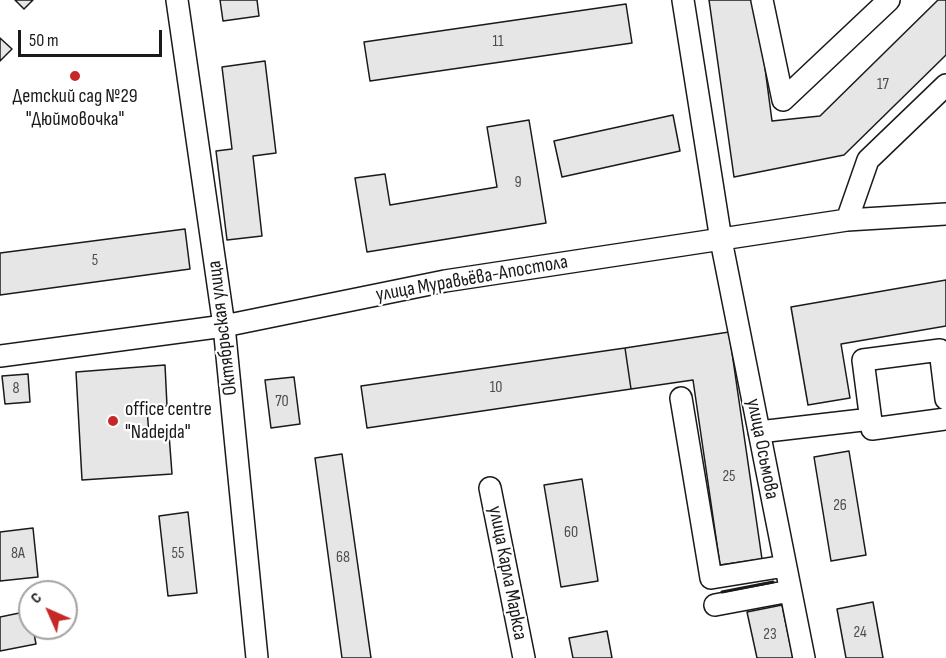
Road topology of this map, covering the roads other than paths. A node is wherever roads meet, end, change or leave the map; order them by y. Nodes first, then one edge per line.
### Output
1 (177, 0) edge
2 (683, 0) edge
3 (762, 0) edge
4 (889, 0) edge
5 (946, 85) edge
6 (946, 214) edge
7 (847, 220) junction
8 (721, 240) junction
9 (224, 326) junction
10 (0, 356) edge
11 (681, 398) dead end
12 (946, 399) edge
13 (871, 419) junction
14 (946, 419) edge
15 (759, 432) junction
16 (490, 488) dead end
17 (786, 566) junction
18 (790, 591) junction
19 (716, 605) dead end
20 (257, 658) edge
21 (524, 658) edge
22 (804, 658) edge

1 - 9 street, Октябрьская улица
2 - 8 street, улица Осьмова
3 - 4 street
5 - 7 street
6 - 7 street, улица Муравьёва-Апостола
7 - 8 street, улица Муравьёва-Апостола
8 - 9 street, улица Муравьёва-Апостола
8 - 15 street, улица Осьмова
9 - 10 street, улица Муравьёва-Апостола
9 - 20 street, Октябрьская улица
11 - 17 street
12 - 13 street
13 - 14 street
13 - 15 street
15 - 17 street, улица Осьмова
16 - 21 street, улица Карла Маркса
17 - 18 street, улица Осьмова
18 - 19 street
18 - 22 street, улица Осьмова

